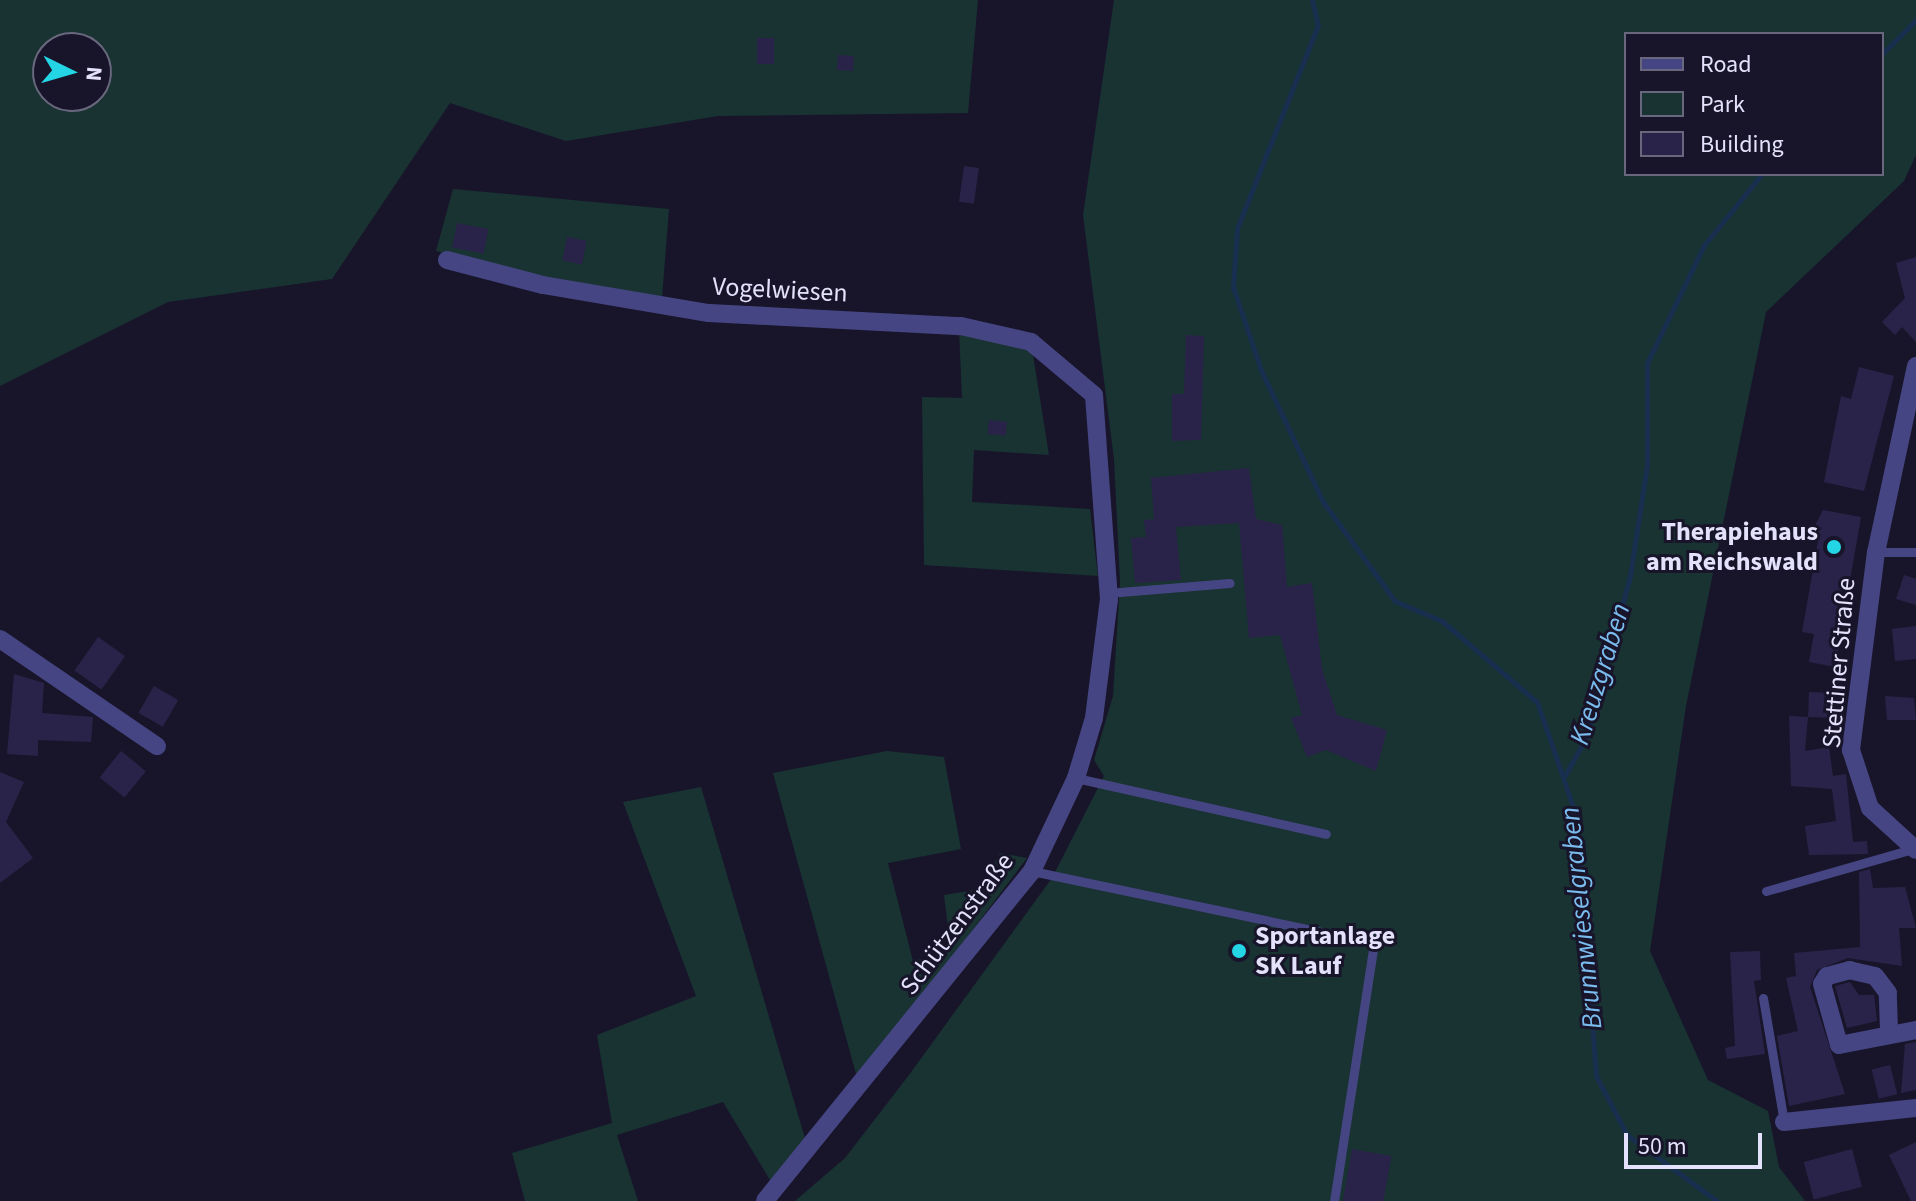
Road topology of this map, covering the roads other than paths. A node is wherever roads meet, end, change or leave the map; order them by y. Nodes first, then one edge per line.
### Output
1 (447, 260) dead end
2 (1916, 366) edge
3 (1094, 395) joint
4 (1876, 552) junction
5 (1916, 552) edge
6 (1230, 583) dead end
7 (1108, 593) junction
8 (0, 639) edge
9 (157, 746) dead end
10 (1076, 778) junction
11 (1326, 834) dead end
12 (1914, 850) edge
13 (1032, 871) junction
14 (1766, 891) dead end
15 (1763, 998) dead end
16 (1889, 1030) junction
17 (1916, 1030) edge
18 (1916, 1108) edge
19 (1784, 1122) joint
20 (765, 1201) edge
21 (1334, 1201) edge

1 - 3 street, Vogelwiesen
2 - 4 street, Stettiner Straße
3 - 7 street, Schützenstraße
4 - 5 lane
4 - 12 street, Stettiner Straße
6 - 7 lane
7 - 10 street, Schützenstraße
8 - 9 street
10 - 11 lane
10 - 13 street, Schützenstraße
12 - 14 lane
13 - 20 street, Schützenstraße
13 - 21 lane
15 - 19 lane
16 - 16 street
16 - 17 street
18 - 19 street

